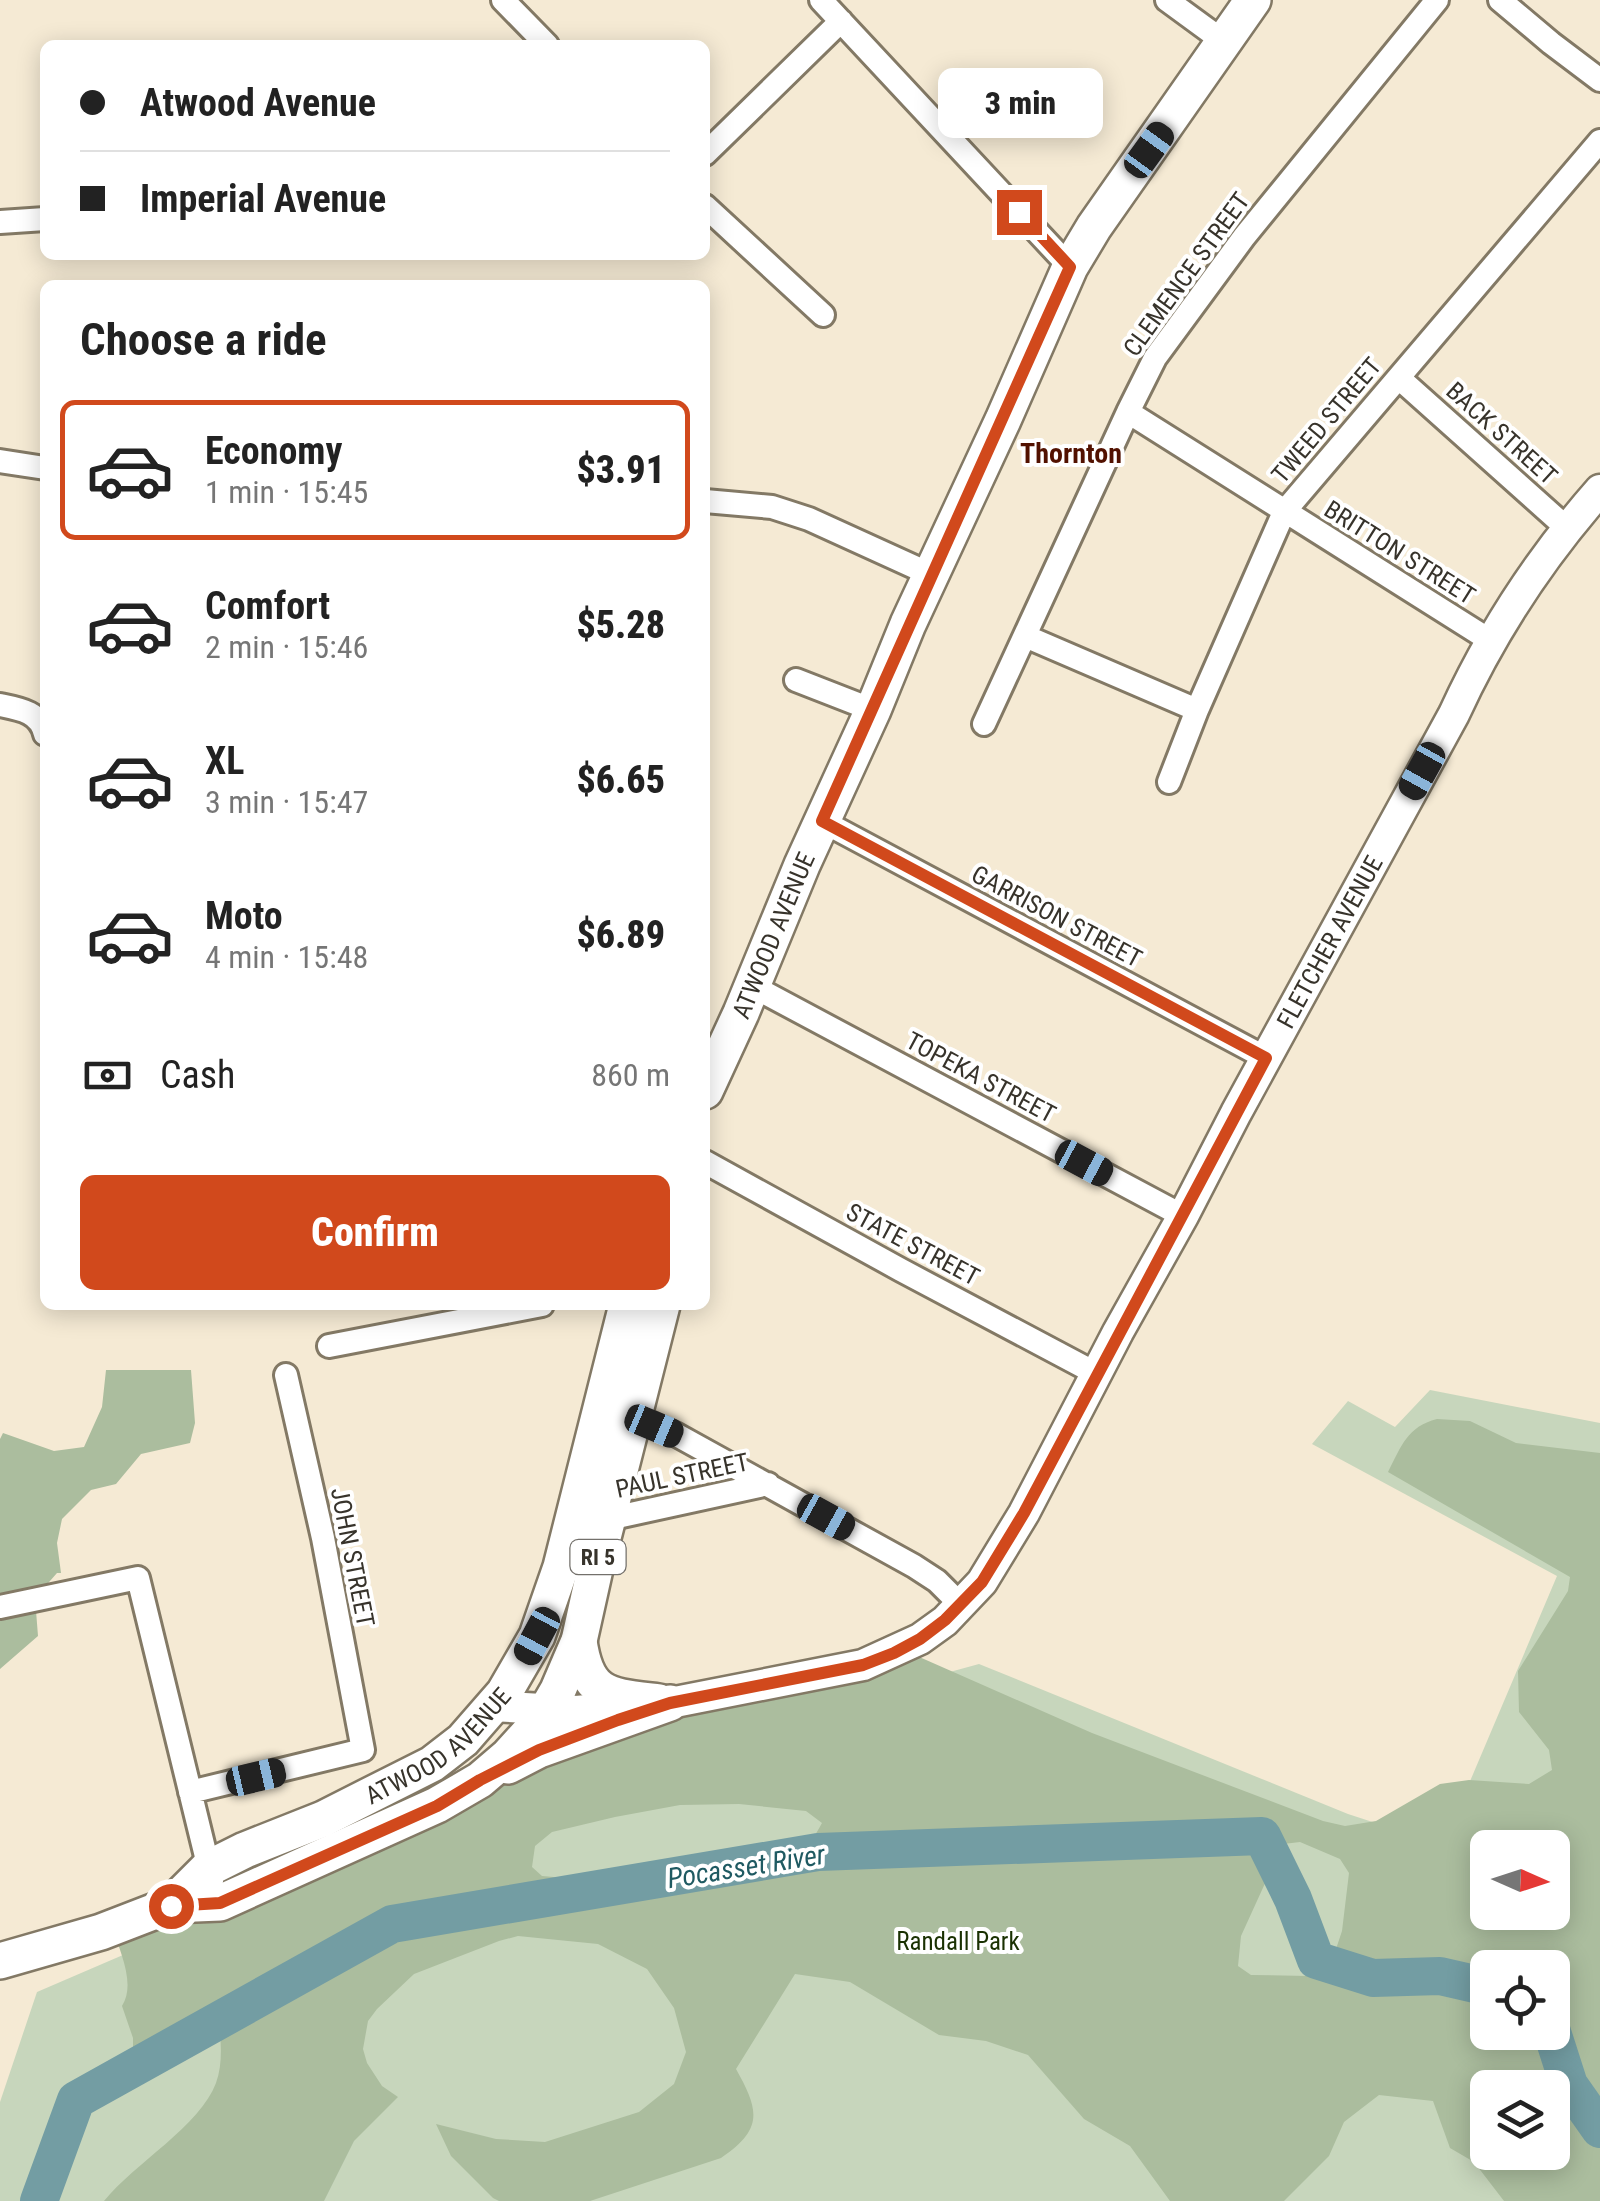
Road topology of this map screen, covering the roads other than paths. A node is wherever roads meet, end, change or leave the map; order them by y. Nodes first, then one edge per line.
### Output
1 (503, 0) edge
2 (821, 0) edge
3 (1166, 0) edge
4 (1253, 0) edge
5 (1437, 0) edge
6 (1500, 0) edge
7 (841, 21) junction
8 (542, 40) edge
9 (1223, 41) junction
10 (1600, 80) edge
11 (1600, 140) edge
12 (710, 149) edge
13 (710, 211) edge
14 (40, 219) edge
15 (0, 222) edge
16 (1070, 267) junction
17 (823, 315) dead end
18 (1399, 378) junction
19 (1128, 412) junction
20 (0, 460) edge
21 (40, 467) edge
22 (1600, 490) edge
23 (710, 501) edge
24 (1284, 512) junction
25 (1569, 530) junction
26 (932, 574) junction
27 (1025, 636) junction
28 (1491, 641) junction
29 (796, 680) dead end
30 (0, 705) edge
31 (873, 710) junction
32 (1197, 710) junction
33 (40, 721) edge
34 (984, 724) dead end
35 (1170, 782) dead end
36 (822, 821) junction
37 (752, 986) junction
38 (1266, 1058) junction
39 (710, 1082) edge
40 (710, 1165) edge
41 (1183, 1216) junction
42 (516, 1310) edge
43 (627, 1310) edge
44 (661, 1310) edge
45 (329, 1346) dead end
46 (1096, 1374) junction
47 (286, 1375) dead end
48 (634, 1416) junction
49 (768, 1484) junction
50 (608, 1519) junction
51 (960, 1604) junction
52 (0, 1607) edge
53 (579, 1641) junction
54 (670, 1703) junction
55 (493, 1706) junction
56 (547, 1709) junction
57 (362, 1750) joint
58 (480, 1780) junction
59 (190, 1792) junction
60 (207, 1868) junction
61 (220, 1903) junction
62 (171, 1906) junction
63 (0, 1960) edge

1 - 8 street
2 - 7 street
3 - 9 street
4 - 9 main road, ATWOOD AVENUE
5 - 19 street, CLEMENCE STREET
6 - 10 street
7 - 12 street
7 - 16 street
9 - 16 main road, ATWOOD AVENUE
11 - 18 street, TWEED STREET
13 - 17 street
14 - 15 street
16 - 26 main road, ATWOOD AVENUE
18 - 24 street, TWEED STREET
18 - 25 street, BACK STREET
19 - 24 street, BRITTON STREET
19 - 27 street, CLEMENCE STREET
20 - 21 street
22 - 25 street, FLETCHER AVENUE
23 - 26 street
24 - 28 street, BRITTON STREET
24 - 32 street, TWEED STREET
25 - 28 street, FLETCHER AVENUE
26 - 31 main road, ATWOOD AVENUE
27 - 32 street
27 - 34 street, CLEMENCE STREET
28 - 38 street, FLETCHER AVENUE
29 - 31 street
30 - 33 street
31 - 36 main road, ATWOOD AVENUE
32 - 35 street, TWEED STREET
36 - 37 main road, ATWOOD AVENUE
36 - 38 street, GARRISON STREET
37 - 39 main road, ATWOOD AVENUE
37 - 41 street, TOPEKA STREET
38 - 41 street, FLETCHER AVENUE
40 - 46 street, STATE STREET
41 - 46 street, FLETCHER AVENUE
42 - 45 street
43 - 55 main road, ATWOOD AVENUE / RI 5
44 - 48 main road, ATWOOD AVENUE / RI 5
46 - 51 street, FLETCHER AVENUE
47 - 57 street, JOHN STREET
48 - 49 street
48 - 50 main road, ATWOOD AVENUE / RI 5
49 - 50 street, PAUL STREET
49 - 51 street
50 - 53 main road, ATWOOD AVENUE / RI 5
51 - 54 street, FLETCHER AVENUE
52 - 59 street
53 - 54 main road
53 - 56 main road, ATWOOD AVENUE / RI 5
54 - 56 street, FLETCHER AVENUE
54 - 58 main road
55 - 56 street, FLETCHER AVENUE
55 - 60 main road, ATWOOD AVENUE / RI 5
56 - 58 main road, ATWOOD AVENUE / RI 5
57 - 59 street, ATWOOD AVENUE
58 - 61 main road, ATWOOD AVENUE / RI 5
59 - 60 street
60 - 61 street
60 - 62 main road, ATWOOD AVENUE / RI 5
61 - 62 main road, ATWOOD AVENUE / RI 5
62 - 63 main road, ATWOOD AVENUE / RI 5

